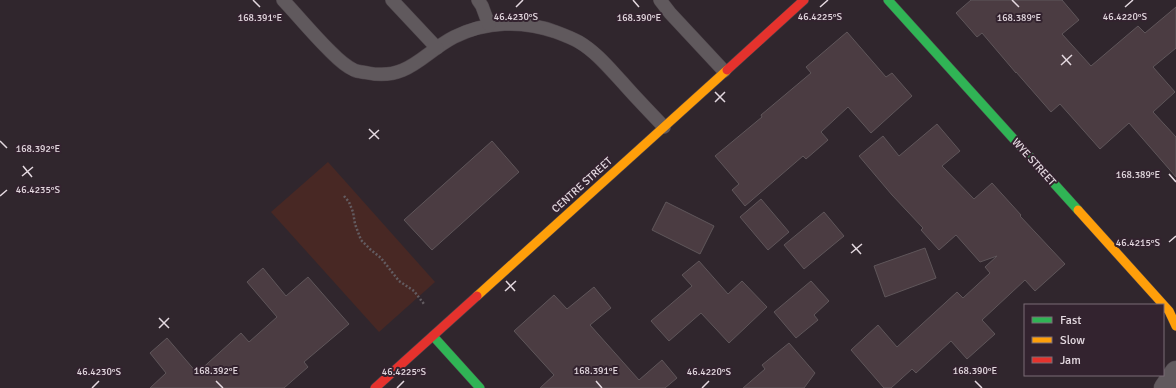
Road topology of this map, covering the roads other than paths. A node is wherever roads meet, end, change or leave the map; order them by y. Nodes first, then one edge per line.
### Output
1 (283, 0) edge
2 (392, 0) edge
3 (478, 0) edge
4 (660, 0) edge
5 (804, 0) edge
6 (888, 0) edge
7 (489, 25) junction
8 (437, 48) junction
9 (724, 71) junction
10 (664, 127) junction
11 (1163, 304) edge
12 (1164, 305) edge
13 (1176, 326) edge
14 (433, 336) junction
15 (1176, 372) edge
16 (375, 388) edge
17 (480, 388) edge
18 (1165, 388) edge

1 - 8 lane
2 - 8 lane
3 - 7 lane
4 - 9 lane
5 - 9 street, CENTRE STREET
6 - 11 street, WYE STREET
7 - 8 lane
7 - 10 lane
9 - 10 street, CENTRE STREET
10 - 14 street, CENTRE STREET
12 - 13 street, WYE STREET
14 - 16 street, CENTRE STREET
14 - 17 street
15 - 18 street

